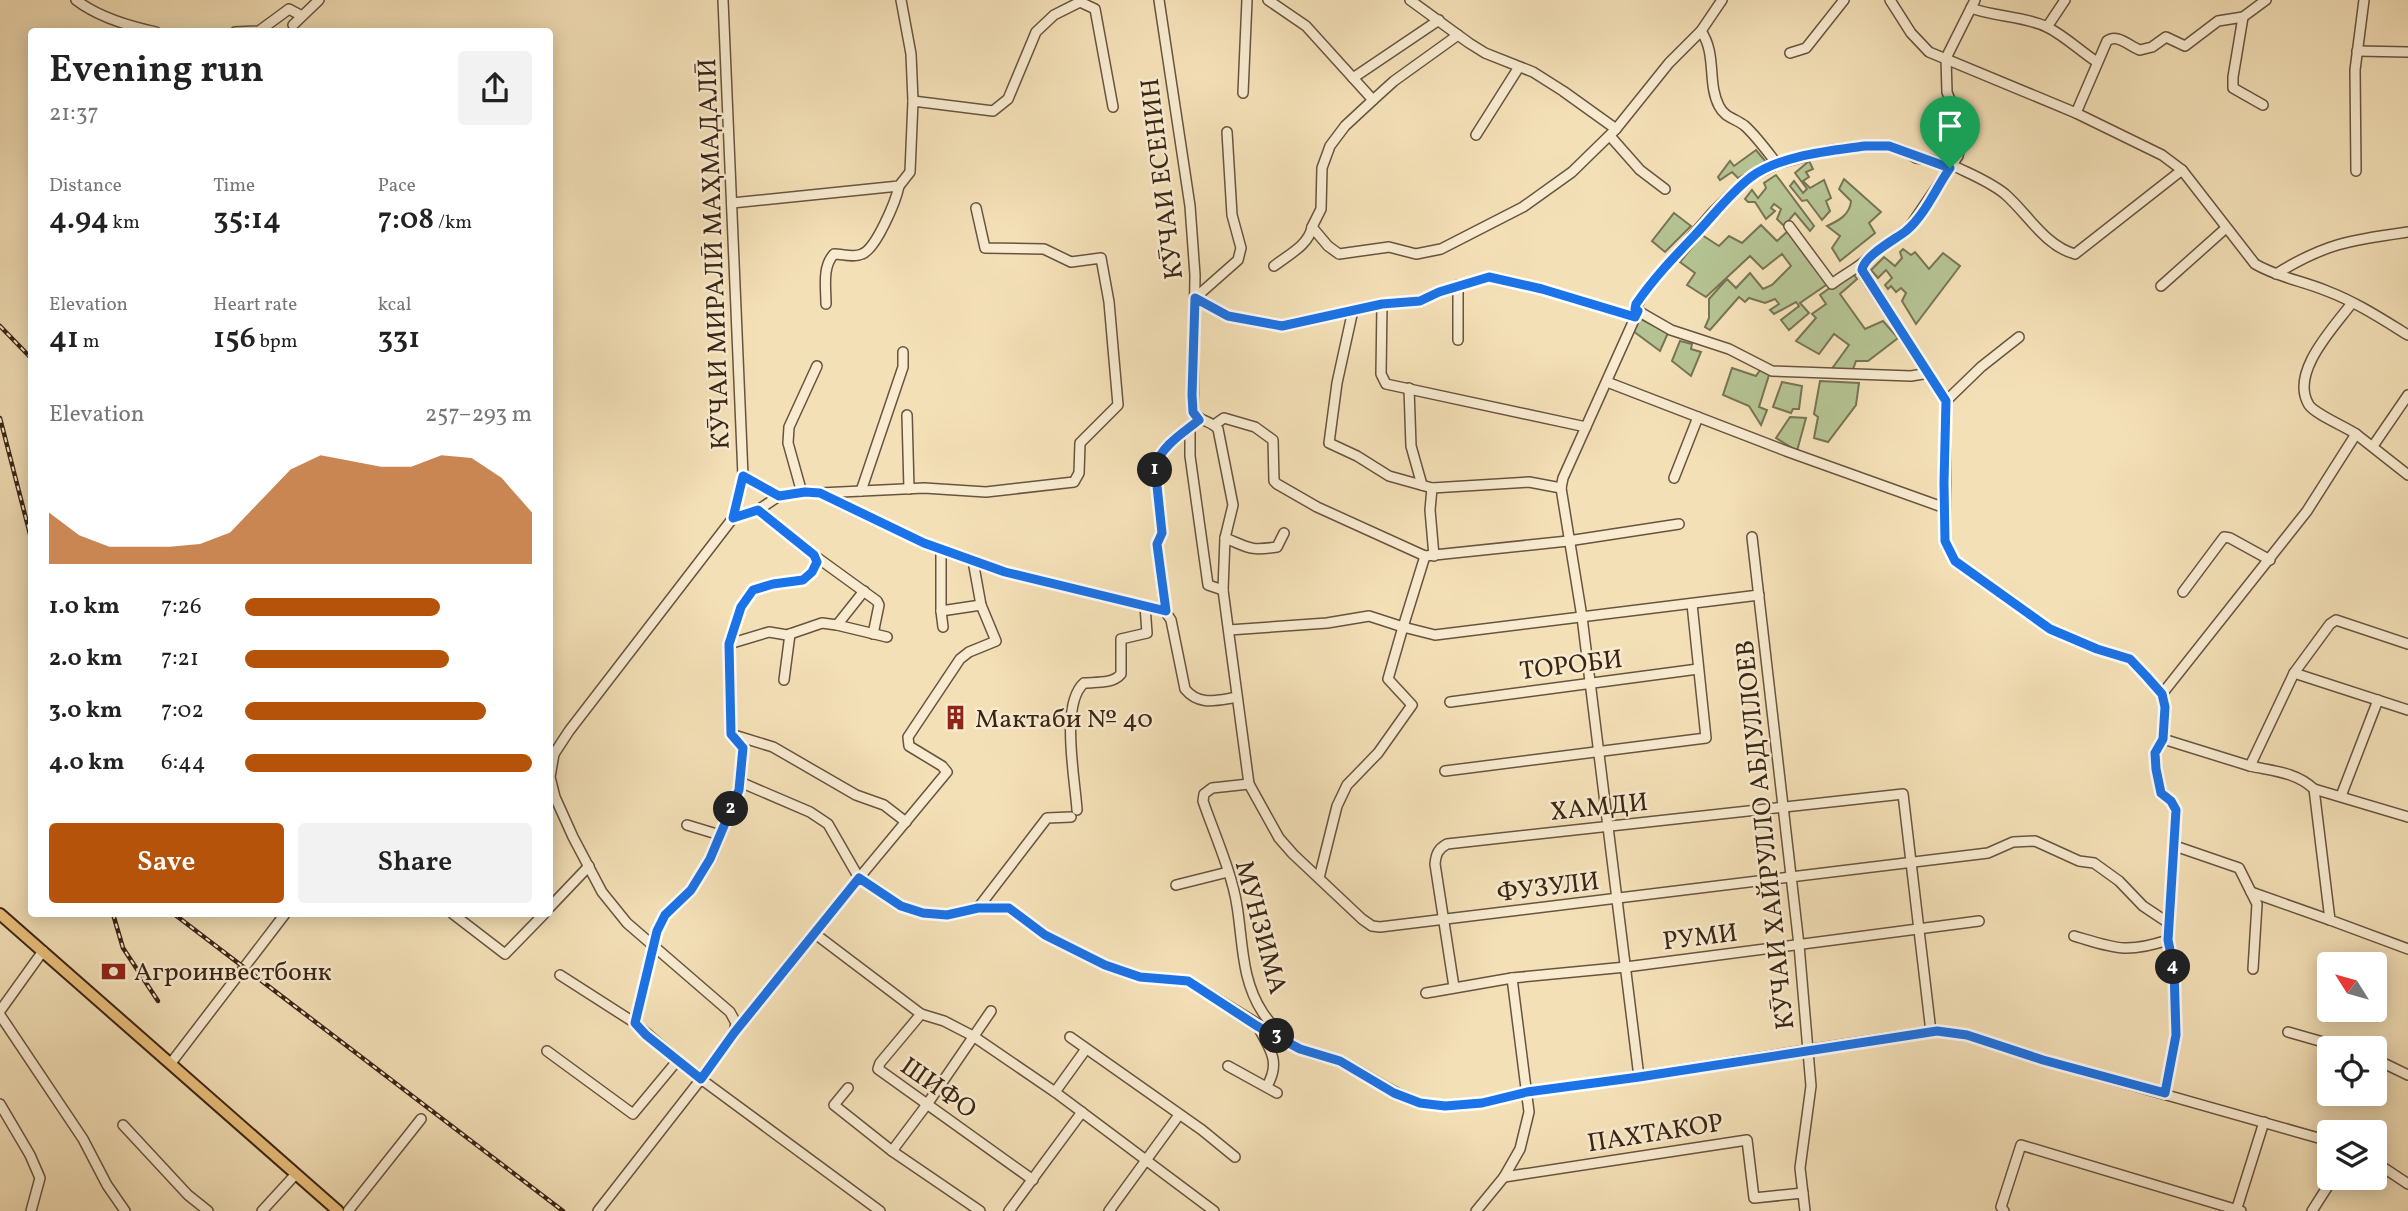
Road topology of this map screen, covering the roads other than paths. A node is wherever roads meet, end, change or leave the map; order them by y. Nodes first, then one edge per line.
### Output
1 (76, 0) edge
2 (319, 0) edge
3 (723, 0) edge
4 (901, 0) edge
5 (1159, 0) edge
6 (1247, 0) edge
7 (1268, 0) edge
8 (1410, 0) edge
9 (1722, 0) edge
10 (1844, 0) edge
11 (1890, 0) edge
12 (2065, 0) edge
13 (2266, 0) edge
14 (2364, 0) edge
15 (1973, 4) edge
16 (302, 16) junction
17 (2243, 17) junction
18 (1439, 20) junction
19 (293, 25) dead end
20 (2047, 27) junction
21 (138, 28) edge
22 (263, 28) edge
23 (1701, 31) junction
24 (1458, 35) junction
25 (2357, 51) junction
26 (2408, 52) edge
27 (1790, 53) dead end
28 (1946, 58) junction
29 (2097, 62) junction
30 (1519, 66) junction
31 (1353, 78) junction
32 (1243, 93) dead end
33 (1373, 100) junction
34 (914, 101) junction
35 (2263, 105) dead end
36 (1113, 107) dead end
37 (2076, 113) junction
38 (1227, 132) dead end
39 (1613, 133) junction
40 (1476, 135) dead end
41 (1777, 164) junction
42 (1951, 167) junction
43 (2182, 170) junction
44 (2356, 171) dead end
45 (899, 186) junction
46 (1665, 189) dead end
47 (732, 203) junction
48 (976, 208) dead end
49 (1789, 226) dead end
50 (1312, 227) junction
51 (2226, 228) junction
52 (2408, 232) edge
53 (1862, 265) junction
54 (1274, 266) dead end
55 (2276, 274) junction
56 (1458, 285) junction
57 (2161, 286) dead end
58 (1195, 298) junction
59 (2352, 303) junction
60 (826, 304) dead end
61 (1382, 304) junction
62 (1353, 310) junction
63 (1636, 314) junction
64 (2408, 335) edge
65 (2018, 337) dead end
66 (1458, 340) dead end
67 (903, 352) dead end
68 (817, 366) dead end
69 (1929, 373) junction
70 (1606, 382) junction
71 (1409, 388) junction
72 (2408, 396) edge
73 (1946, 401) junction
74 (907, 415) dead end
75 (1698, 417) junction
76 (1199, 420) junction
77 (1214, 425) junction
78 (1586, 427) junction
79 (1190, 428) junction
80 (2356, 434) junction
81 (2373, 446) junction
82 (2408, 475) edge
83 (743, 476) junction
84 (1674, 478) dead end
85 (1422, 485) junction
86 (1432, 488) junction
87 (1561, 488) junction
88 (909, 489) junction
89 (861, 491) junction
90 (802, 493) junction
91 (820, 493) junction
92 (779, 496) junction
93 (1945, 508) junction
94 (758, 510) junction
95 (733, 518) junction
96 (1679, 524) dead end
97 (1284, 533) dead end
98 (1752, 537) dead end
99 (1225, 538) junction
100 (1568, 541) junction
101 (941, 550) junction
102 (814, 555) junction
103 (1429, 556) junction
104 (2270, 560) junction
105 (974, 561) junction
106 (1223, 590) junction
107 (864, 591) junction
108 (2183, 592) dead end
109 (1759, 595) junction
110 (1692, 604) junction
111 (981, 606) junction
112 (1145, 606) junction
113 (941, 611) junction
114 (1166, 611) junction
115 (1582, 617) junction
116 (837, 625) junction
117 (943, 627) dead end
118 (1403, 627) junction
119 (1229, 630) junction
120 (790, 634) junction
121 (873, 634) junction
122 (887, 637) dead end
123 (729, 644) junction
124 (2408, 644) edge
125 (1698, 669) junction
126 (2294, 673) junction
127 (784, 680) dead end
128 (1590, 683) junction
129 (2162, 694) junction
130 (1232, 698) dead end
131 (2378, 700) junction
132 (1450, 702) dead end
133 (2408, 710) edge
134 (731, 734) junction
135 (2163, 739) junction
136 (1599, 752) junction
137 (553, 760) edge
138 (2250, 766) junction
139 (1445, 771) dead end
140 (740, 782) junction
141 (1248, 784) junction
142 (553, 789) edge
143 (2314, 789) junction
144 (2341, 796) junction
145 (1783, 807) junction
146 (2408, 817) edge
147 (906, 822) junction
148 (687, 825) dead end
149 (1608, 827) junction
150 (720, 835) junction
151 (2175, 846) junction
152 (1911, 863) junction
153 (589, 866) junction
154 (1227, 872) junction
155 (1791, 877) junction
156 (859, 878) junction
157 (1319, 878) junction
158 (1176, 885) dead end
159 (2251, 892) junction
160 (1617, 898) junction
161 (553, 904) edge
162 (978, 908) junction
163 (0, 914) edge
164 (283, 917) edge
165 (457, 917) edge
166 (541, 917) edge
167 (1444, 919) junction
168 (2330, 920) junction
169 (1979, 921) dead end
170 (2170, 924) junction
171 (1919, 929) junction
172 (814, 933) junction
173 (2074, 936) dead end
174 (2168, 940) junction
175 (653, 944) junction
176 (1799, 944) junction
177 (2408, 949) edge
178 (43, 951) junction
179 (1626, 967) junction
180 (2253, 970) dead end
181 (560, 975) dead end
182 (1512, 978) junction
183 (1454, 986) junction
184 (1426, 993) dead end
185 (991, 1011) dead end
186 (0, 1013) edge
187 (921, 1014) junction
188 (635, 1023) junction
189 (1257, 1026) junction
190 (1931, 1032) junction
191 (2288, 1032) dead end
192 (734, 1033) junction
193 (973, 1036) junction
194 (1070, 1037) dead end
195 (2317, 1040) edge
196 (1086, 1049) junction
197 (1300, 1049) junction
198 (547, 1051) dead end
199 (1808, 1051) junction
200 (677, 1061) junction
201 (171, 1063) junction
202 (2387, 1065) edge
203 (1228, 1066) dead end
204 (2408, 1075) edge
205 (1639, 1077) junction
206 (701, 1079) junction
207 (1267, 1086) junction
208 (848, 1088) dead end
209 (1055, 1092) junction
210 (1527, 1092) junction
211 (1278, 1093) dead end
212 (2165, 1093) junction
213 (928, 1103) junction
214 (0, 1104) edge
215 (1082, 1112) junction
216 (1179, 1115) junction
217 (421, 1119) dead end
218 (2264, 1122) junction
219 (123, 1125) dead end
220 (2317, 1137) edge
221 (892, 1151) junction
222 (1235, 1157) dead end
223 (1148, 1160) junction
224 (2387, 1170) edge
225 (295, 1175) junction
226 (1504, 1177) junction
227 (1033, 1180) junction
228 (2408, 1184) edge
229 (2325, 1190) edge
230 (1803, 1193) junction
231 (1209, 1209) edge
232 (33, 1210) edge
233 (125, 1211) edge
234 (208, 1211) edge
235 (262, 1211) edge
236 (338, 1211) edge
237 (348, 1211) edge
238 (598, 1211) edge
239 (880, 1211) edge
240 (980, 1211) edge
241 (1009, 1211) edge
242 (1109, 1211) edge
243 (1476, 1211) edge
244 (1805, 1211) edge
245 (2004, 1211) edge
246 (2238, 1211) edge
247 (2312, 1211) edge

1 - 21 street
2 - 16 street
3 - 47 street, КӮЧАИ МИРАЛӢ МАҲМАДАЛӢ
4 - 34 street
5 - 58 street, КӮЧАИ ЕСЕНИН
6 - 32 street
7 - 31 street
8 - 18 street
9 - 23 street
10 - 27 street
11 - 28 street
12 - 20 street
13 - 17 street
14 - 25 street
15 - 20 street
15 - 28 street
16 - 19 street
16 - 22 street
17 - 29 street
17 - 35 street
18 - 24 street
18 - 31 street
20 - 29 street
23 - 39 street
23 - 41 street
24 - 30 street
24 - 33 street
25 - 26 street
25 - 44 street
28 - 37 street
28 - 42 street
29 - 37 street
30 - 39 street
30 - 40 street
31 - 33 street
33 - 50 street
34 - 36 street
34 - 45 street
37 - 43 street
38 - 58 street
39 - 46 street
39 - 50 street
41 - 42 street
41 - 63 street
42 - 43 street
42 - 53 street
43 - 51 street
45 - 47 street
45 - 60 street
47 - 83 street, КӮЧАИ МИРАЛӢ МАҲМАДАЛӢ
48 - 88 street
49 - 53 street
50 - 54 street
51 - 55 street
51 - 57 street
52 - 55 street
53 - 69 street
55 - 59 street
56 - 61 street
56 - 63 street
56 - 66 street
58 - 62 street
58 - 76 street, КӮЧАИ ЕСЕНИН
59 - 64 street
59 - 80 street
61 - 62 street
61 - 71 street
62 - 85 street
63 - 69 street
63 - 70 street
65 - 73 street
67 - 89 street
68 - 90 street
69 - 73 street
70 - 75 street
70 - 78 street
71 - 78 street
71 - 85 street
72 - 81 street
73 - 93 street
74 - 88 street
75 - 84 street
75 - 93 street
76 - 77 street
76 - 79 street
77 - 99 street, ФУЗУЛИ
77 - 103 street
78 - 87 street
79 - 106 street
79 - 114 street
80 - 81 street
80 - 104 street
81 - 82 street
83 - 92 street
83 - 95 street, КӮЧАИ МИРАЛӢ МАҲМАДАЛӢ
85 - 86 street
86 - 87 street
86 - 103 street
87 - 100 street
88 - 89 street
89 - 91 street
90 - 91 street
90 - 92 street
91 - 101 street
92 - 94 street
93 - 129 street
94 - 95 street
94 - 102 street
95 - 137 street, КӮЧАИ МИРАЛӢ МАҲМАДАЛӢ
96 - 100 street
97 - 99 street
98 - 109 street, КӮЧАИ ХАЙРУЛЛО АБДУЛЛОЕВ
99 - 106 street, ФУЗУЛИ
100 - 103 street
100 - 115 street
101 - 105 street
101 - 113 street
102 - 107 street
102 - 123 street
103 - 118 street
104 - 108 street
104 - 129 street
105 - 111 street
105 - 112 street
106 - 119 street, ФУЗУЛИ
107 - 116 street
107 - 121 street
109 - 110 street
109 - 145 street, КӮЧАИ ХАЙРУЛЛО АБДУЛЛОЕВ
110 - 115 street
110 - 125 street
111 - 113 street
111 - 147 street
112 - 114 street
112 - 162 street
113 - 117 street
114 - 130 street
115 - 118 street
115 - 128 street
116 - 120 street
116 - 121 street
118 - 119 street
118 - 157 street
119 - 141 street, ФУЗУЛИ
120 - 123 street
120 - 127 street
121 - 122 street
123 - 134 street
124 - 126 street
125 - 128 street, ТОРОБИ
125 - 136 street
126 - 131 street
126 - 138 street
128 - 132 street, ТОРОБИ
128 - 136 street
129 - 135 street
131 - 133 street
131 - 144 street
134 - 140 street
134 - 147 street
135 - 138 street
135 - 151 street
136 - 139 street
136 - 149 street
138 - 143 street
140 - 150 street
140 - 156 street
141 - 154 street, МУНЗИМА
141 - 157 street, ФУЗУЛИ
142 - 153 street, КӮЧАИ МИРАЛӢ МАҲМАДАЛӢ
143 - 144 street
143 - 168 street
144 - 146 street
145 - 149 street, ХАМДИ
145 - 152 street, ХАМДИ
145 - 155 street, КӮЧАИ ХАЙРУЛЛО АБДУЛЛОЕВ
147 - 156 street
148 - 150 street
149 - 160 street
149 - 167 street, ХАМДИ
150 - 175 street
151 - 159 street
151 - 170 street
152 - 155 street, ФУЗУЛИ
152 - 170 street, ФУЗУЛИ
152 - 171 street
153 - 161 street
153 - 175 street, КӮЧАИ МИРАЛӢ МАҲМАДАЛӢ
154 - 158 street
154 - 197 street, МУНЗИМА
155 - 160 street, ФУЗУЛИ
155 - 176 street, КӮЧАИ ХАЙРУЛЛО АБДУЛЛОЕВ
156 - 162 street
156 - 172 street
157 - 167 street, ФУЗУЛИ
159 - 168 street
159 - 180 street
160 - 167 street, ФУЗУЛИ
160 - 179 street
162 - 189 street
163 - 178 main road
164 - 201 street
165 - 166 street
167 - 183 street, ХАМДИ
168 - 177 street
169 - 171 street, РУМИ
170 - 174 street
171 - 176 street, РУМИ
171 - 190 street
172 - 187 street
172 - 192 street
173 - 174 street
174 - 212 street
175 - 188 street
175 - 192 street, КӮЧАИ МИРАЛӢ МАҲМАДАЛӢ
176 - 179 street, РУМИ
176 - 199 street, КӮЧАИ ХАЙРУЛЛО АБДУЛЛОЕВ
178 - 186 street
178 - 201 main road
179 - 182 street, РУМИ
179 - 205 street
181 - 188 street
182 - 183 street, РУМИ
182 - 210 street
183 - 184 street, РУМИ
185 - 193 street
186 - 233 street
187 - 193 street
187 - 213 street, ШИФО
188 - 200 street
189 - 197 street
189 - 207 street
190 - 199 street, МУНЗИМА
190 - 212 street, МУНЗИМА
191 - 195 street
192 - 206 street
193 - 209 street
193 - 213 street
194 - 196 street
196 - 209 street
196 - 216 street
197 - 210 street, МУНЗИМА
198 - 200 street
199 - 205 street, МУНЗИМА
199 - 230 street, КӮЧАИ ХАЙРУЛЛО АБДУЛЛОЕВ
200 - 206 street
201 - 225 main road
202 - 204 street
203 - 207 street
205 - 210 street, МУНЗИМА
206 - 238 street
206 - 239 street
207 - 211 street
208 - 221 street
209 - 215 street
210 - 226 street
212 - 218 street, МУНЗИМА
213 - 221 street
213 - 227 street, ШИФО
214 - 232 street
215 - 223 street
215 - 227 street
216 - 222 street
216 - 223 street
217 - 237 street
218 - 220 street, МУНЗИМА
218 - 246 street
219 - 234 street
221 - 240 street
223 - 231 street
223 - 242 street
224 - 228 street
225 - 235 street
225 - 236 main road
226 - 230 street, ПАХТАКОР
226 - 243 street
227 - 241 street
229 - 247 street
230 - 244 street, КӮЧАИ ХАЙРУЛЛО АБДУЛЛОЕВ
245 - 246 street

